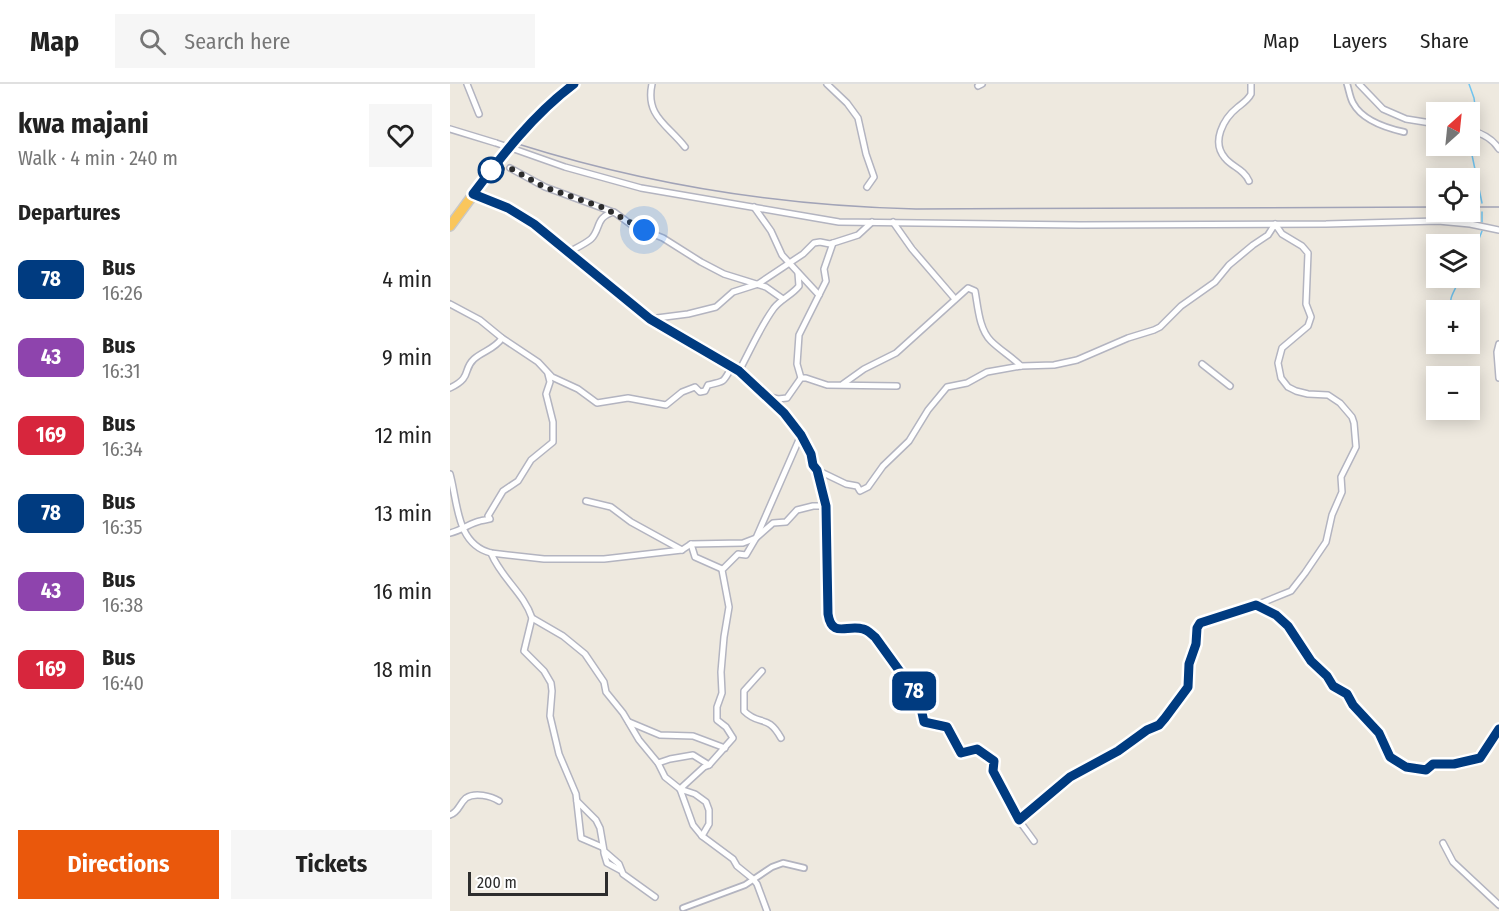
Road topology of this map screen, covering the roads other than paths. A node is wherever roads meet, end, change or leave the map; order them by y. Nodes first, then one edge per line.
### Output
1 (467, 84) edge
2 (574, 84) edge
3 (652, 84) edge
4 (827, 84) edge
5 (1251, 84) edge
6 (1347, 84) edge
7 (1359, 84) edge
8 (479, 114) dead end
9 (1426, 122) edge
10 (450, 129) edge
11 (1404, 132) dead end
12 (1480, 133) edge
13 (686, 147) dead end
14 (1499, 149) edge
15 (510, 168) dead end
16 (1249, 181) dead end
17 (867, 188) dead end
18 (473, 194) junction
19 (754, 207) junction
20 (614, 212) junction
21 (872, 222) junction
22 (893, 222) junction
23 (1275, 224) junction
24 (450, 226) edge
25 (1499, 230) edge
26 (833, 243) junction
27 (569, 252) junction
28 (789, 262) junction
29 (798, 273) junction
30 (758, 284) junction
31 (819, 295) junction
32 (783, 299) junction
33 (955, 299) junction
34 (450, 304) edge
35 (650, 319) junction
36 (501, 338) junction
37 (1499, 344) edge
38 (1202, 364) dead end
39 (1021, 366) junction
40 (732, 367) junction
41 (739, 371) junction
42 (548, 374) junction
43 (801, 378) junction
44 (1499, 378) edge
45 (843, 384) junction
46 (897, 386) dead end
47 (1230, 386) dead end
48 (450, 388) edge
49 (768, 397) junction
50 (801, 435) junction
51 (817, 470) junction
52 (450, 474) edge
53 (586, 501) dead end
54 (826, 506) junction
55 (464, 530) junction
56 (450, 533) edge
57 (756, 538) junction
58 (692, 544) junction
59 (682, 550) junction
60 (492, 553) junction
61 (723, 568) junction
62 (1256, 605) junction
63 (532, 618) junction
64 (762, 671) dead end
65 (627, 721) junction
66 (1499, 729) edge
67 (781, 738) dead end
68 (725, 748) junction
69 (658, 763) junction
70 (709, 765) junction
71 (680, 789) junction
72 (499, 801) dead end
73 (577, 801) junction
74 (450, 815) edge
75 (1018, 819) junction
76 (702, 836) junction
77 (1034, 841) dead end
78 (1443, 843) dead end
79 (603, 849) junction
80 (804, 868) dead end
81 (655, 897) dead end
82 (1499, 905) edge
83 (683, 908) dead end
84 (767, 911) edge

1 - 8 street
2 - 18 highway
3 - 13 street
4 - 17 street
5 - 16 street
6 - 11 street
7 - 9 street
10 - 19 street, bridge
12 - 14 street
15 - 20 street
18 - 24 highway
18 - 27 street
19 - 21 street
19 - 28 street
20 - 27 street
20 - 30 street
21 - 22 street
21 - 26 street
22 - 23 street
22 - 33 street
23 - 25 street
23 - 39 street
23 - 62 street
26 - 28 street
26 - 31 street
27 - 35 street
28 - 29 street
28 - 30 street
29 - 31 street
29 - 32 street
30 - 32 street
30 - 35 street
31 - 43 street
32 - 41 street
33 - 39 street
33 - 45 street
34 - 36 street
35 - 40 street
36 - 42 street
36 - 48 street
37 - 44 street
38 - 47 street
39 - 51 street
40 - 41 street
40 - 42 street
41 - 49 street
42 - 55 street
43 - 45 street
43 - 49 street
45 - 46 street
49 - 50 street
50 - 51 street
50 - 57 street
51 - 54 street
52 - 55 street
53 - 59 street
54 - 57 street
54 - 75 street
55 - 56 street
55 - 60 street
57 - 58 street
57 - 61 street
58 - 59 street
58 - 61 street
59 - 60 street
60 - 63 street
61 - 68 street
62 - 66 street
62 - 75 street
63 - 65 street
63 - 73 street
64 - 67 street
65 - 68 street
65 - 69 street
68 - 70 street
69 - 70 street
69 - 71 street
70 - 71 street
71 - 76 street
71 - 76 street
72 - 74 street
73 - 79 street
73 - 79 street
75 - 77 street
76 - 84 street
78 - 82 street
79 - 81 street
80 - 83 street

